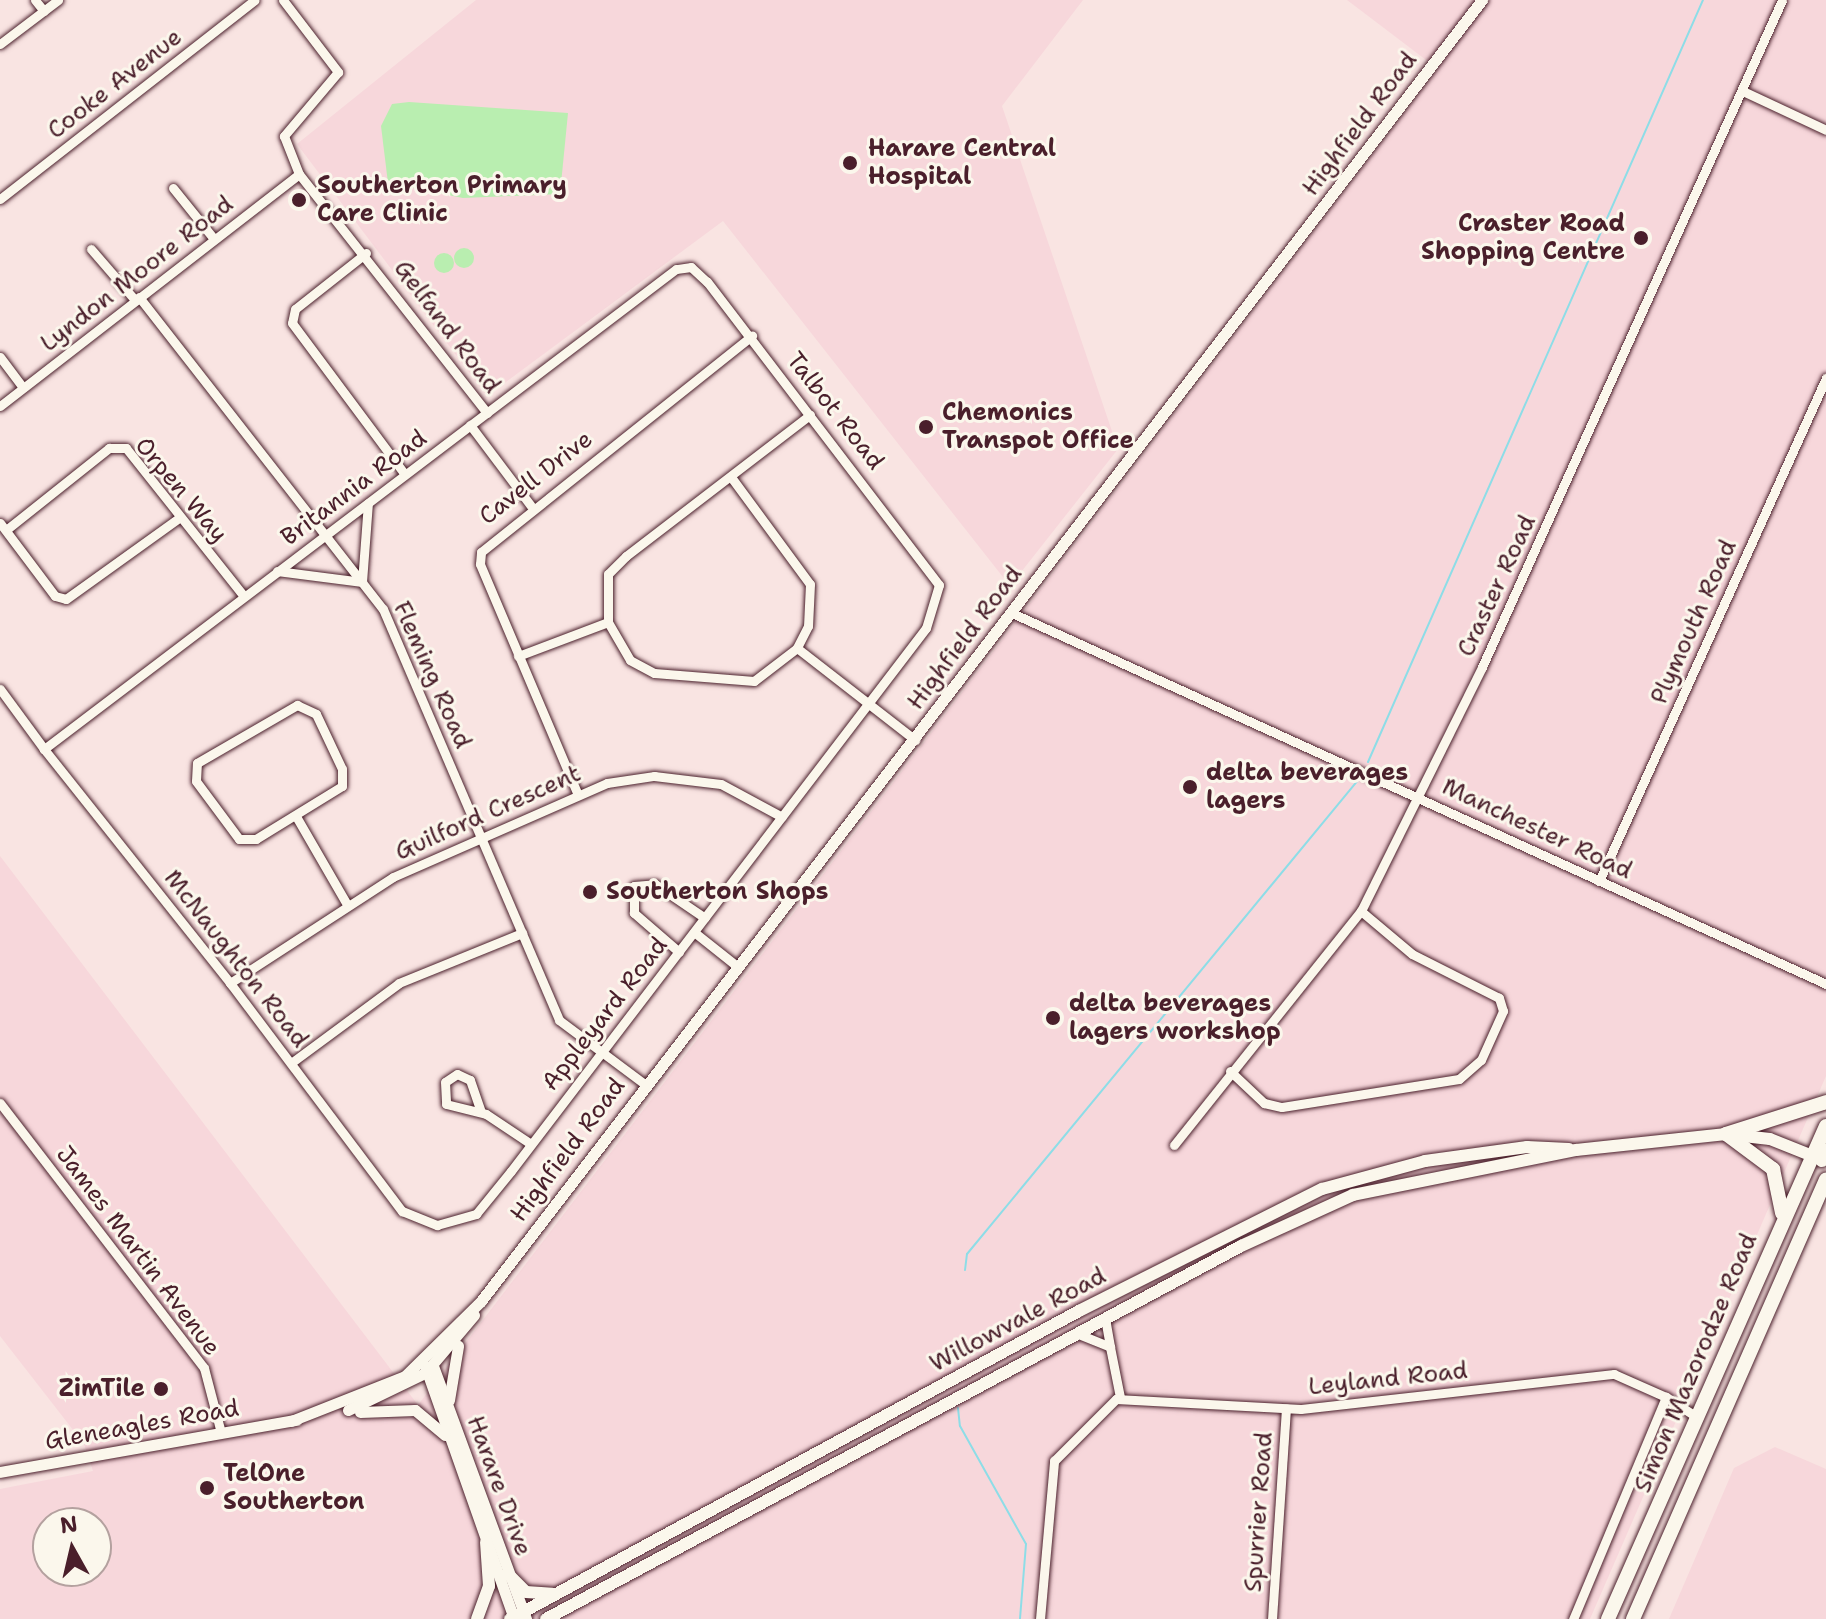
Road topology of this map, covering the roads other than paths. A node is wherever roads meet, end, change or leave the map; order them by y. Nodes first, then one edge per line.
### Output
1 (35, 0) edge
2 (58, 0) edge
3 (255, 0) edge
4 (283, 0) edge
5 (1482, 0) edge
6 (1782, 0) edge
7 (44, 11) junction
8 (0, 44) edge
9 (1745, 92) junction
10 (1826, 130) edge
11 (299, 174) junction
12 (173, 188) dead end
13 (1, 195) edge
14 (214, 239) junction
15 (91, 249) dead end
16 (366, 253) junction
17 (691, 267) joint
18 (137, 299) junction
19 (752, 336) junction
20 (0, 357) edge
21 (1826, 378) edge
22 (23, 387) junction
23 (0, 406) edge
24 (487, 413) junction
25 (810, 415) junction
26 (470, 425) junction
27 (404, 473) junction
28 (731, 477) junction
29 (368, 503) junction
30 (531, 506) junction
31 (180, 517) junction
32 (3, 527) edge
33 (324, 537) junction
34 (277, 571) junction
35 (362, 582) junction
36 (939, 585) joint
37 (243, 595) junction
38 (1012, 613) junction
39 (608, 622) junction
40 (797, 648) junction
41 (518, 656) junction
42 (0, 689) edge
43 (869, 704) junction
44 (915, 740) junction
45 (44, 749) junction
46 (578, 795) junction
47 (1419, 796) junction
48 (782, 817) junction
49 (297, 818) junction
50 (481, 836) junction
51 (1599, 881) junction
52 (346, 903) junction
53 (1361, 911) junction
54 (705, 918) junction
55 (694, 932) junction
56 (522, 933) junction
57 (679, 952) junction
58 (738, 967) junction
59 (230, 983) junction
60 (1826, 984) edge
61 (600, 1054) junction
62 (291, 1063) junction
63 (1230, 1071) junction
64 (646, 1085) junction
65 (1826, 1102) edge
66 (0, 1103) edge
67 (481, 1112) junction
68 (1826, 1126) edge
69 (1726, 1134) junction
70 (531, 1144) junction
71 (1174, 1145) dead end
72 (1576, 1150) junction
73 (1822, 1157) edge
74 (1826, 1179) edge
75 (1782, 1217) junction
76 (455, 1222) joint
77 (481, 1301) junction
78 (1105, 1318) junction
79 (1076, 1333) junction
80 (461, 1338) junction
81 (1110, 1347) junction
82 (428, 1367) junction
83 (1120, 1397) junction
84 (1666, 1397) junction
85 (1286, 1408) junction
86 (338, 1413) junction
87 (450, 1414) junction
88 (1697, 1417) junction
89 (291, 1421) junction
90 (221, 1433) junction
91 (448, 1438) junction
92 (0, 1472) edge
93 (486, 1542) junction
94 (508, 1574) junction
95 (562, 1592) junction
96 (556, 1616) edge
97 (517, 1617) edge
98 (477, 1619) edge
99 (546, 1619) edge
100 (1040, 1619) edge
101 (1272, 1619) edge
102 (1573, 1619) edge
103 (1608, 1619) edge
104 (1633, 1619) edge

1 - 7 street
2 - 7 street
3 - 13 street, Cooke Avenue
4 - 11 street, Gelfand Road
5 - 38 street, Highfield Road
6 - 9 street, Craster Road
7 - 8 street
9 - 10 street
9 - 47 street, Craster Road
11 - 14 street, Lyndon Moore Road
11 - 16 street, Gelfand Road
12 - 14 street
14 - 18 street, Lyndon Moore Road
15 - 18 street, Fleming Road
16 - 24 street, Gelfand Road
16 - 27 street
17 - 19 street, Talbot Road
17 - 24 street, Britannia Road
18 - 22 street, Lyndon Moore Road
18 - 33 street, Fleming Road
19 - 25 street, Talbot Road
19 - 30 street, Cavell Drive
20 - 22 street
21 - 51 street, Plymouth Road
22 - 23 street, Lyndon Moore Road
24 - 26 street, Britannia Road
25 - 28 street
25 - 36 street, Talbot Road
26 - 27 street, Britannia Road
26 - 30 street
27 - 29 street, Britannia Road
28 - 39 street
28 - 40 street
29 - 33 street, Britannia Road
29 - 35 street
30 - 41 street, Cavell Drive
31 - 32 street, Orpen Way
31 - 32 street
31 - 37 street, Orpen Way
33 - 34 street, Britannia Road
33 - 35 street, Fleming Road
34 - 35 street
34 - 37 street, Britannia Road
35 - 50 street, Fleming Road
36 - 43 street, Appleyard Road
37 - 45 street, Britannia Road
38 - 44 street, Highfield Road
38 - 47 street, Manchester Road
39 - 40 street
39 - 41 street
40 - 43 street
41 - 46 street, Cavell Drive
42 - 45 street, McNaughton Road
43 - 44 street
43 - 48 street, Appleyard Road
44 - 58 street, Highfield Road
45 - 59 street, McNaughton Road
46 - 48 street, Guilford Crescent
46 - 50 street, Guilford Crescent
47 - 51 street, Manchester Road
47 - 53 street, Craster Road
48 - 54 street, Appleyard Road
49 - 49 street
49 - 52 street
50 - 52 street, Guilford Crescent
50 - 56 street, Fleming Road
51 - 60 street, Manchester Road
52 - 59 street, Guilford Crescent
53 - 63 street, Craster Road
53 - 63 street
54 - 55 street, Appleyard Road
54 - 57 street
55 - 57 street, Appleyard Road
55 - 58 street
56 - 61 street, Fleming Road
56 - 62 street
57 - 61 street, Appleyard Road
58 - 64 street, Highfield Road
59 - 62 street, McNaughton Road
61 - 64 street, Fleming Road
61 - 70 street, Appleyard Road
62 - 76 street, McNaughton Road
63 - 71 street, Craster Road
64 - 77 street, Highfield Road
65 - 69 highway
66 - 90 street, James Martin Avenue
67 - 67 street
67 - 70 street
68 - 73 highway, Simon Mazorodze Road
69 - 72 main road, Willowvale Road
69 - 73 main road, Willowvale Road
69 - 75 highway
70 - 76 street, Appleyard Road
72 - 78 main road, Willowvale Road
72 - 95 main road, Willowvale Road
73 - 75 highway, Simon Mazorodze Road
74 - 104 highway, Simon Mazorodze Road
75 - 88 highway, Simon Mazorodze Road
77 - 80 street, Highfield Road
77 - 82 street, Highfield Road
78 - 79 main road, Willowvale Road
78 - 81 street
79 - 81 street
79 - 96 main road, Willowvale Road
80 - 82 street, Highfield Road
80 - 87 street
81 - 83 street
82 - 86 street, Gleneagles Road
82 - 87 street, Harare Drive
82 - 89 street, Gleneagles Road
82 - 91 street, Harare Drive
83 - 85 street, Leyland Road
83 - 100 street
84 - 85 street, Leyland Road
84 - 88 street, Leyland Road
84 - 102 street
85 - 101 street, Spurrier Road
86 - 89 street, Gleneagles Road
86 - 91 street
87 - 94 street, Harare Drive
88 - 103 highway, Simon Mazorodze Road
89 - 90 street, Gleneagles Road
90 - 92 street, Gleneagles Road
91 - 93 street, Harare Drive
93 - 97 street, Harare Drive
93 - 98 main road
94 - 95 main road
94 - 97 street, Harare Drive
95 - 97 main road, Willowvale Road
96 - 99 main road, Willowvale Road

